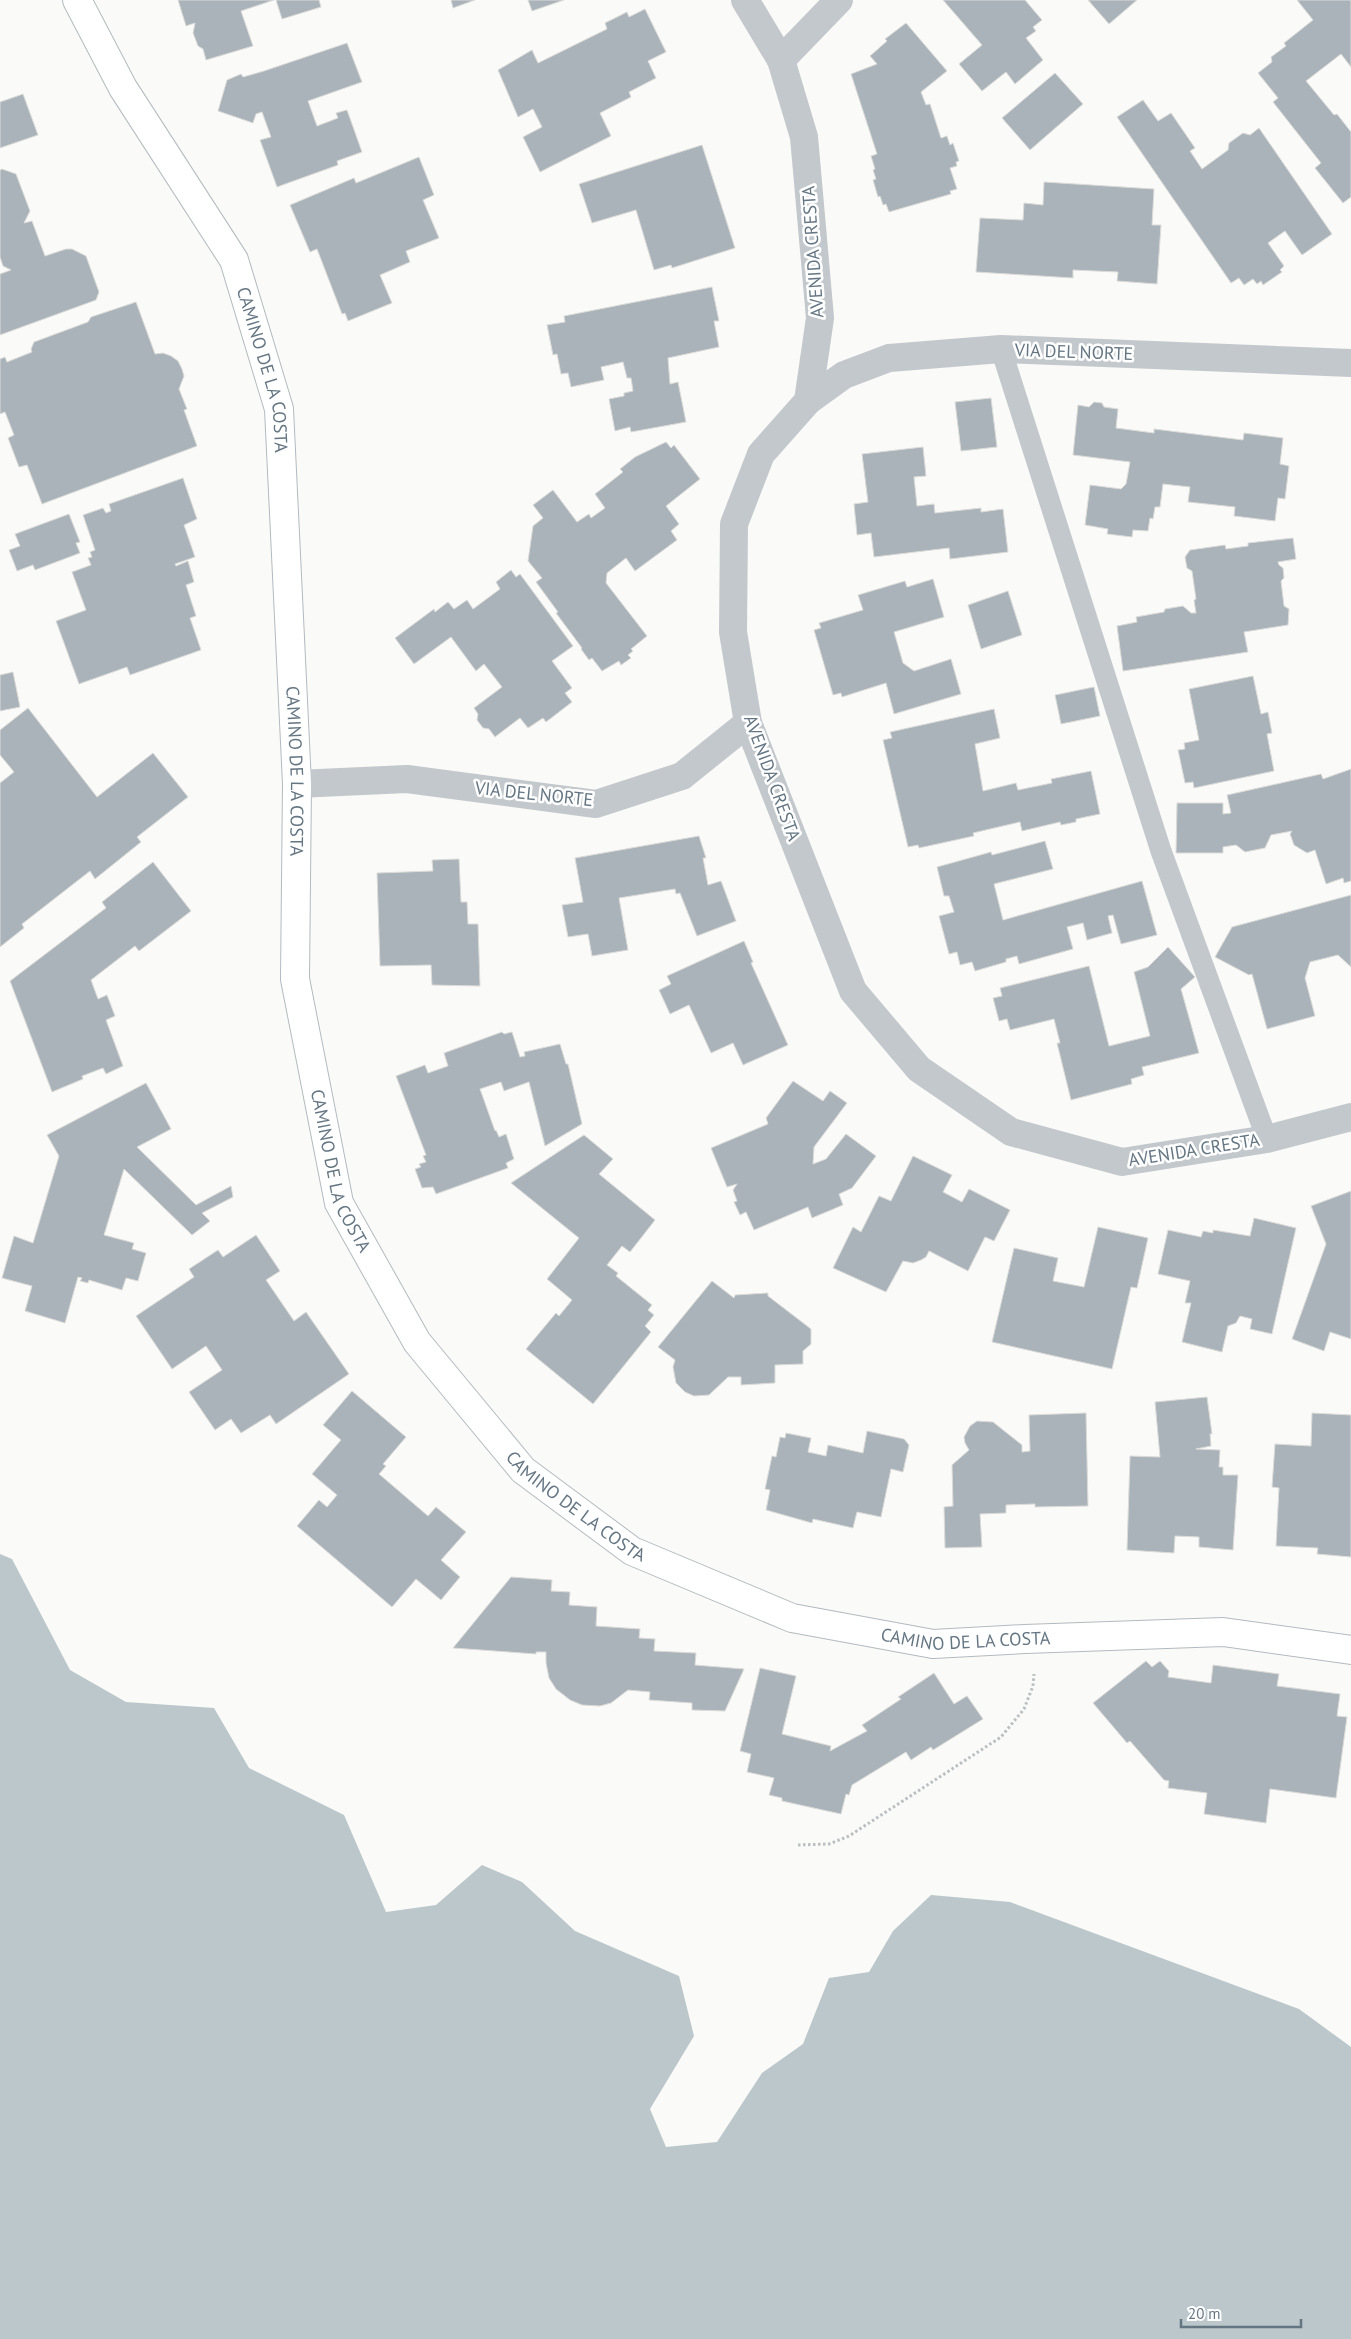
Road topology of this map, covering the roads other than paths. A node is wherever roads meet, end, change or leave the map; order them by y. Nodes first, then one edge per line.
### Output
1 (76, 0) edge
2 (745, 0) edge
3 (839, 0) edge
4 (781, 60) junction
5 (1001, 350) junction
6 (1351, 363) edge
7 (808, 401) junction
8 (748, 723) junction
9 (297, 784) junction
10 (1351, 1117) edge
11 (1267, 1139) junction
12 (1351, 1650) edge

1 - 9 street, CAMINO DE LA COSTA
2 - 4 street, AVENIDA CRESTA
3 - 4 street
4 - 7 street, AVENIDA CRESTA
5 - 6 street, VIA DEL NORTE
5 - 7 street, VIA DEL NORTE
5 - 11 lane
7 - 8 street, AVENIDA CRESTA
8 - 9 street, VIA DEL NORTE
8 - 11 street, AVENIDA CRESTA
9 - 12 street, CAMINO DE LA COSTA
10 - 11 street, AVENIDA CRESTA

